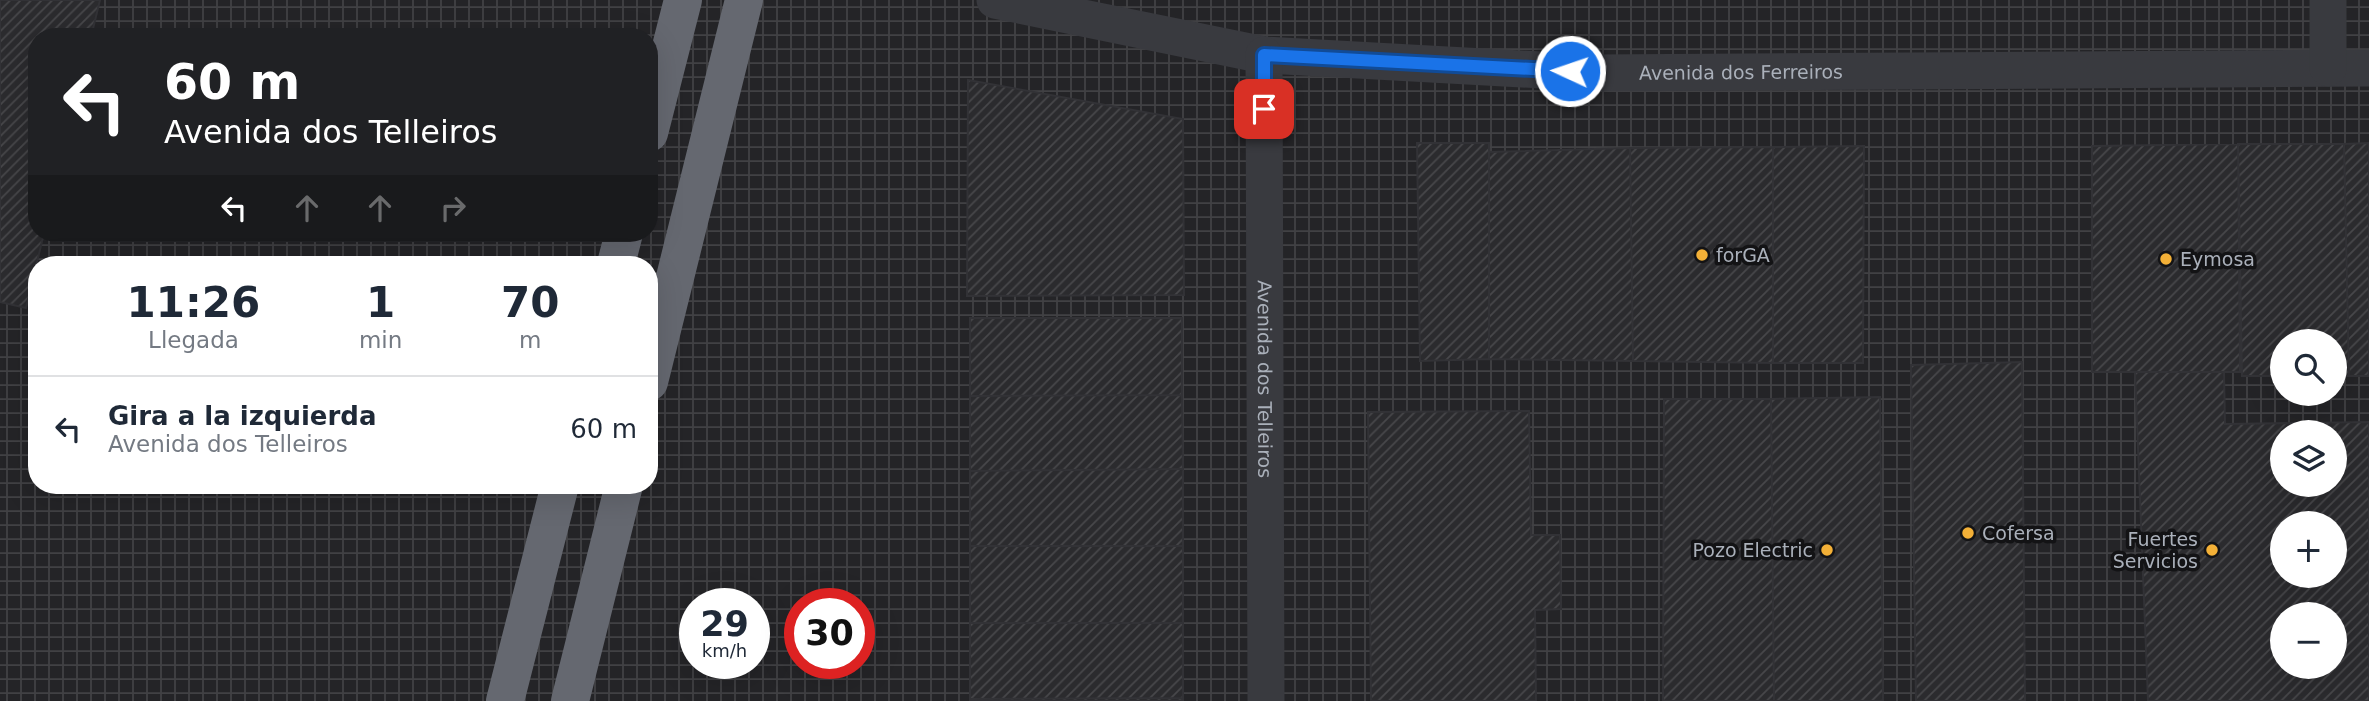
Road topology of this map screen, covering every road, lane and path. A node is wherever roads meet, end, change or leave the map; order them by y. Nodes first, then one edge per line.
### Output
1 (683, 0) edge
2 (744, 0) edge
3 (995, 0) edge
4 (2328, 0) edge
5 (1264, 55) junction
6 (2328, 68) junction
7 (2369, 68) edge
8 (658, 98) edge
9 (658, 346) edge
10 (558, 494) edge
11 (622, 494) edge
12 (536, 578) junction
13 (597, 593) junction
14 (488, 701) edge
15 (505, 701) edge
16 (570, 701) edge
17 (587, 701) edge
18 (1266, 701) edge

1 - 8 highway
2 - 9 highway
3 - 5 street, Avenida dos Ferreiros
4 - 6 street
5 - 6 street, Avenida dos Ferreiros
5 - 18 street, Avenida dos Telleiros
6 - 7 street, Avenida dos Ferreiros
10 - 12 highway
11 - 13 highway
12 - 14 highway
12 - 15 highway
13 - 16 highway
13 - 17 highway

